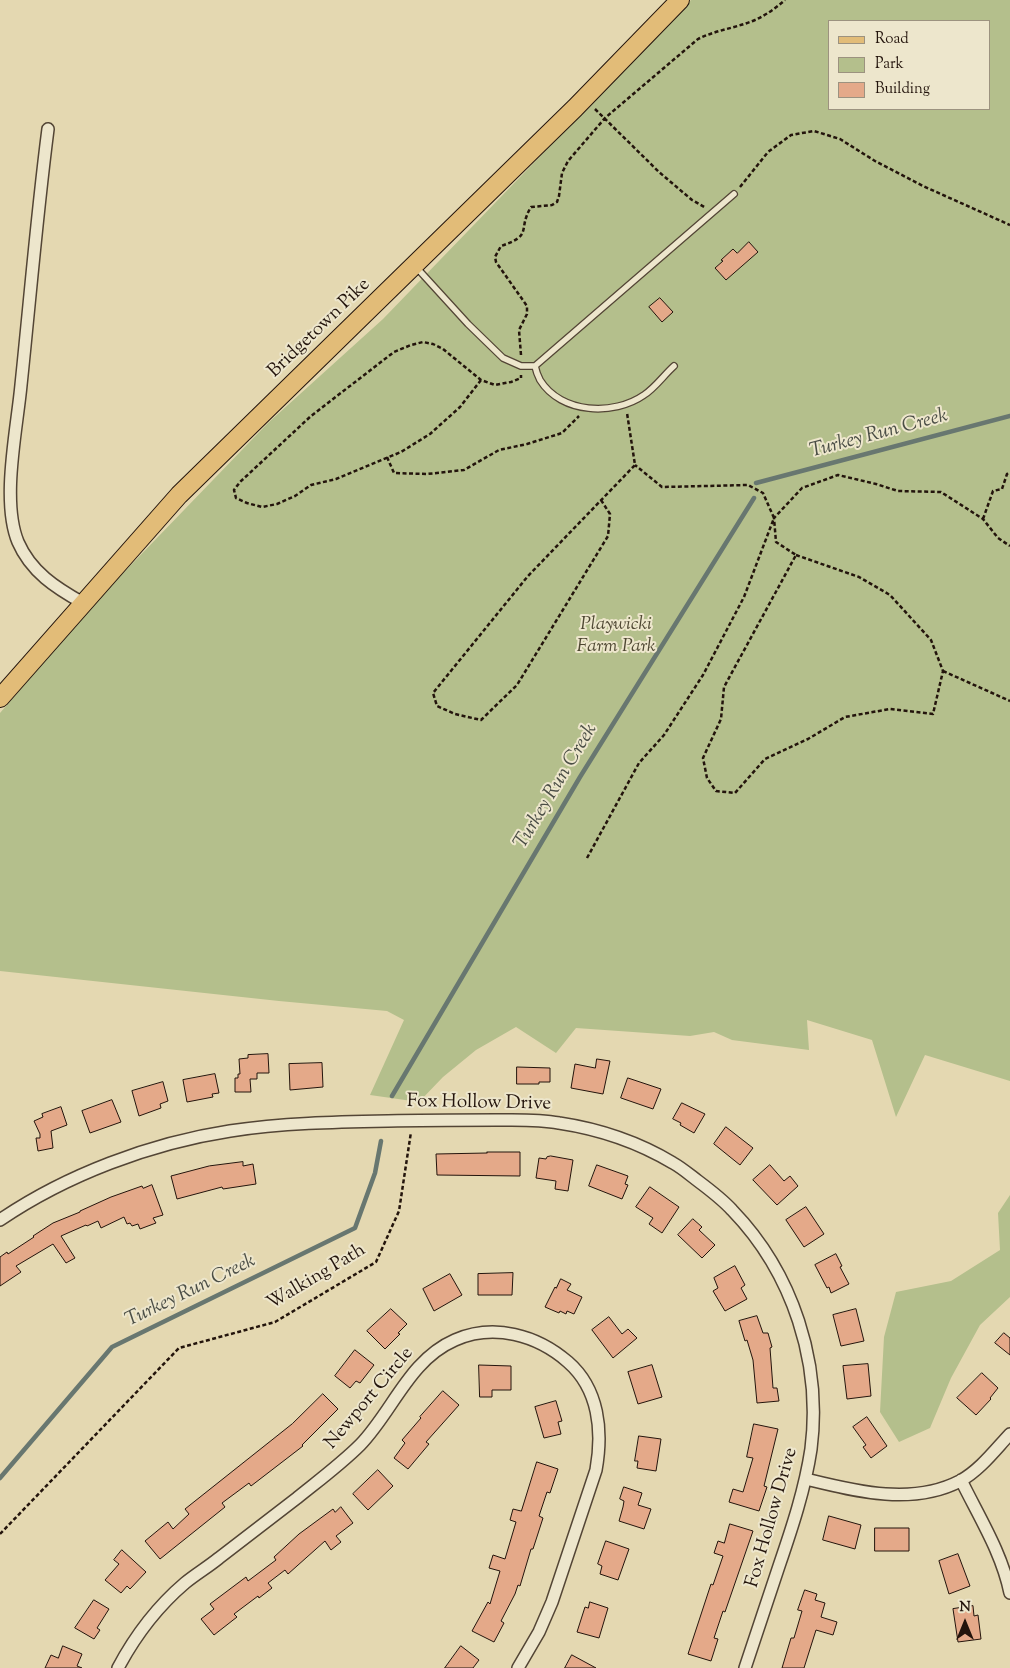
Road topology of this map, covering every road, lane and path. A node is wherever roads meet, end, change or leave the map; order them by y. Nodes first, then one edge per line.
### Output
1 (680, 0) edge
2 (785, 0) edge
3 (583, 99) junction
4 (605, 118) junction
5 (48, 129) dead end
6 (734, 194) joint
7 (714, 212) junction
8 (1010, 225) edge
9 (414, 266) junction
10 (521, 366) junction
11 (535, 366) junction
12 (674, 366) dead end
13 (481, 380) junction
14 (626, 404) junction
15 (587, 408) junction
16 (387, 457) junction
17 (635, 465) junction
18 (1010, 472) edge
19 (601, 500) junction
20 (774, 518) junction
21 (983, 519) junction
22 (1010, 546) edge
23 (796, 555) junction
24 (83, 603) junction
25 (943, 671) junction
26 (0, 698) edge
27 (1010, 701) edge
28 (587, 858) dead end
29 (412, 1121) junction
30 (0, 1220) edge
31 (1010, 1434) edge
32 (806, 1479) junction
33 (961, 1480) junction
34 (0, 1534) edge
35 (1010, 1592) edge
36 (118, 1668) edge
37 (518, 1668) edge
38 (745, 1668) edge

1 - 3 main road, Bridgetown Pike
2 - 4 path
3 - 4 path
3 - 9 main road, Bridgetown Pike
4 - 7 path
4 - 10 path
5 - 24 street
6 - 7 lane
6 - 8 path
7 - 11 lane
9 - 10 lane
9 - 24 main road, Bridgetown Pike
10 - 11 lane
10 - 13 path
11 - 15 lane
12 - 14 lane
13 - 16 path
13 - 16 path
14 - 15 lane
14 - 17 path
15 - 16 path
17 - 19 path
17 - 20 path
18 - 21 path
19 - 19 path
20 - 21 path
20 - 23 path
20 - 28 path
21 - 22 path
23 - 25 path
23 - 25 path
24 - 26 main road, Bridgetown Pike
25 - 27 path
29 - 30 street, Fox Hollow Drive
29 - 32 street, Fox Hollow Drive
29 - 34 path, Walking Path
31 - 33 street
32 - 33 street
32 - 38 street, Fox Hollow Drive
33 - 35 street
36 - 37 street, Newport Circle

